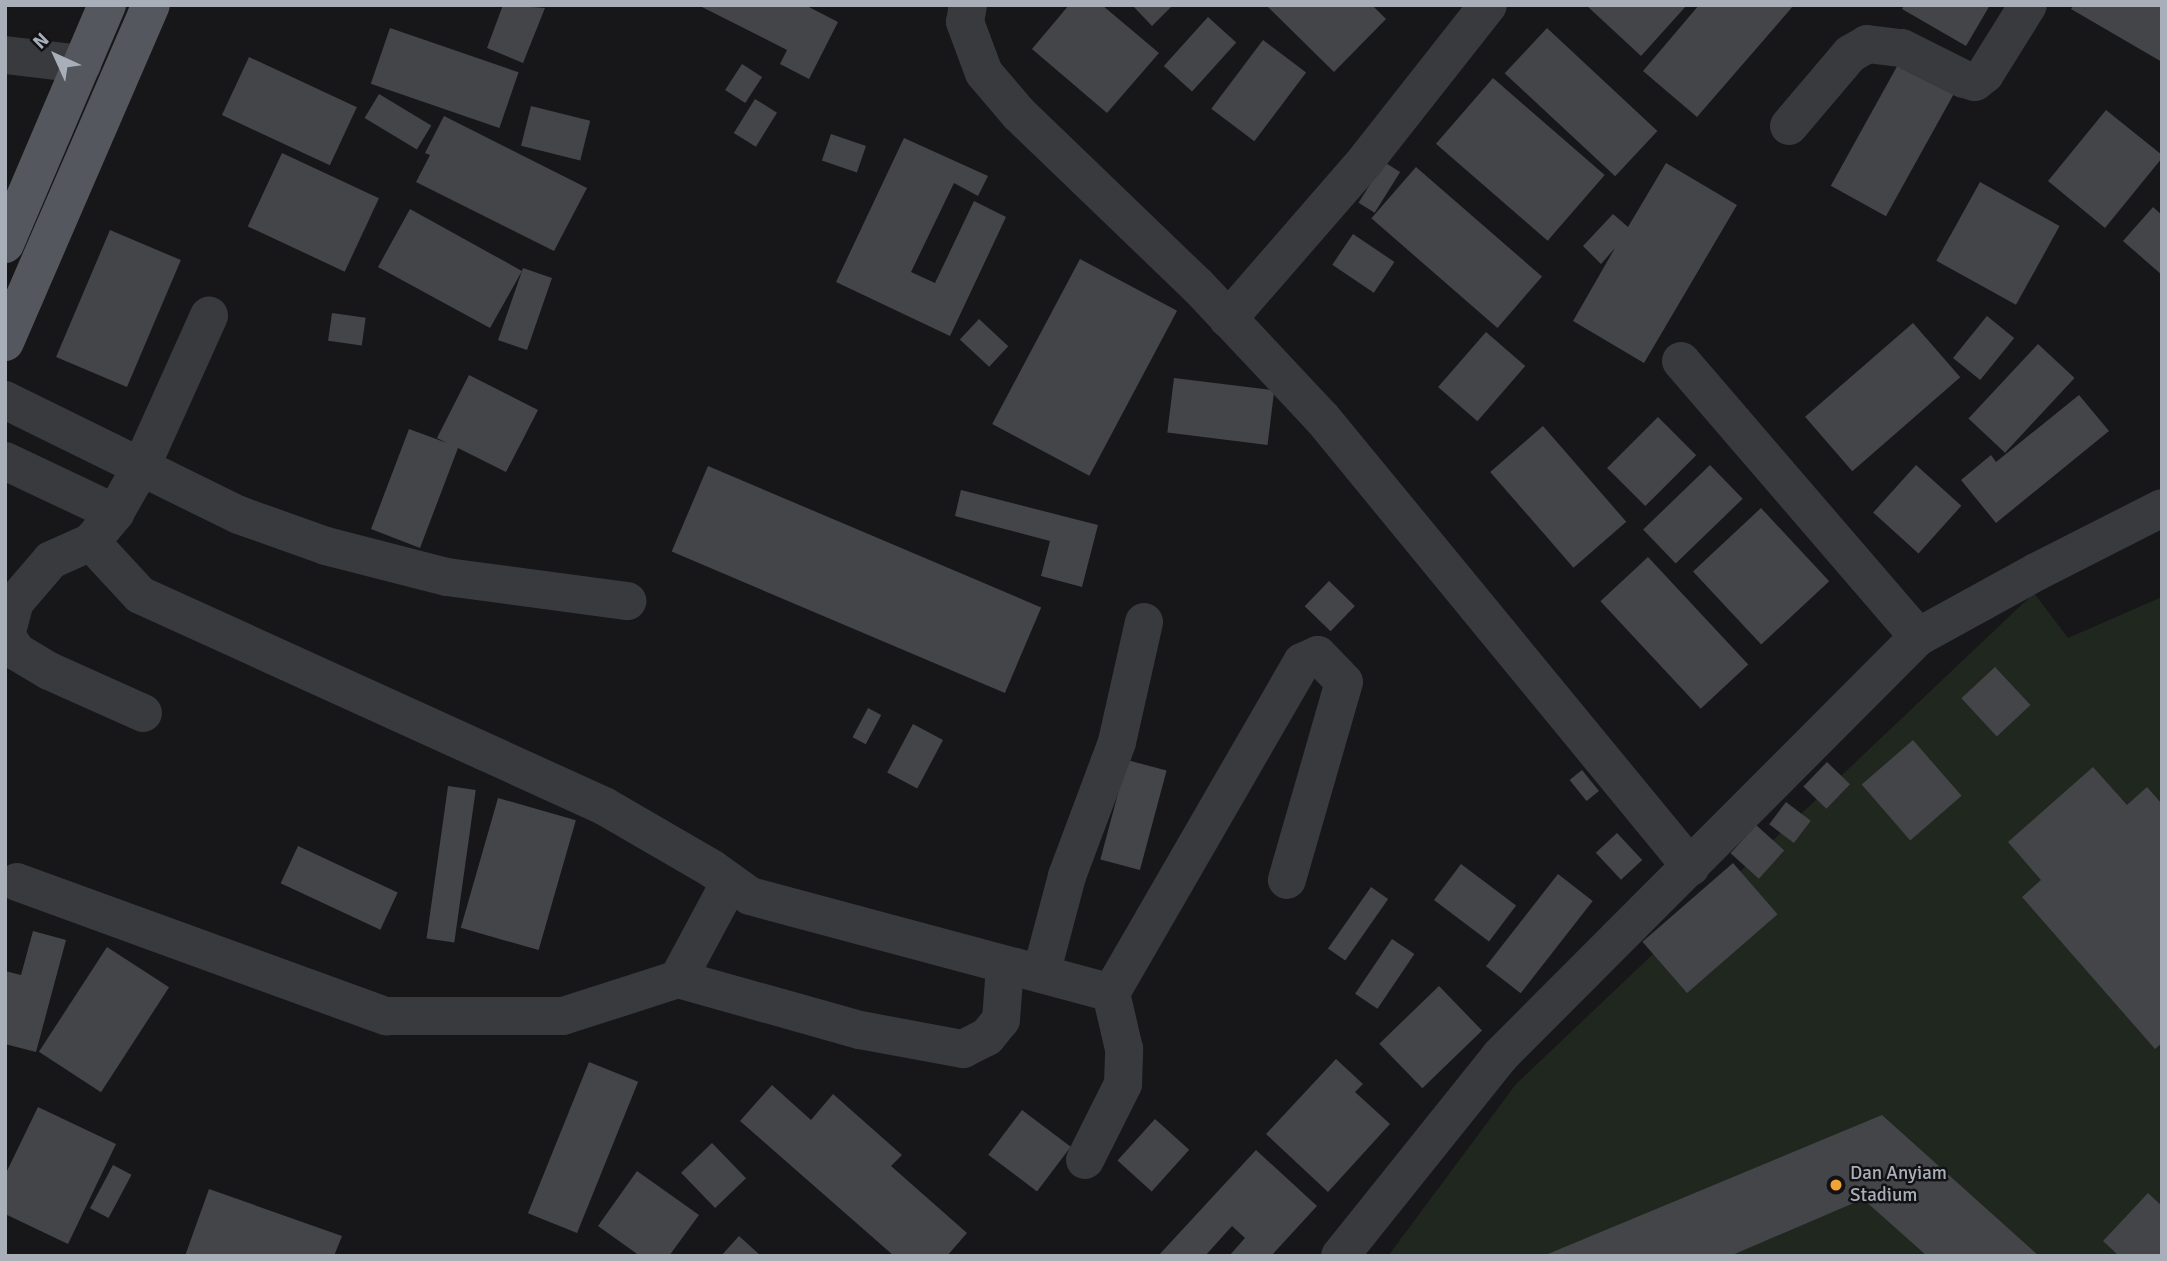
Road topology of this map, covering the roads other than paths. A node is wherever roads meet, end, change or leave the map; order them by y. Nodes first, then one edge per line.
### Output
1 (107, 5) edge
2 (151, 5) edge
3 (968, 5) edge
4 (1488, 5) edge
5 (2028, 5) edge
6 (5, 55) edge
7 (82, 64) junction
8 (1789, 126) dead end
9 (5, 244) edge
10 (209, 316) dead end
11 (1228, 319) junction
12 (5, 342) edge
13 (1681, 361) dead end
14 (5, 400) edge
15 (5, 461) edge
16 (141, 467) junction
17 (2162, 508) edge
18 (103, 528) junction
19 (627, 601) dead end
20 (1144, 622) dead end
21 (1918, 637) junction
22 (143, 713) dead end
23 (1690, 867) junction
24 (1287, 880) dead end
25 (17, 883) dead end
26 (729, 884) junction
27 (1023, 970) junction
28 (678, 979) junction
29 (1111, 993) junction
30 (1085, 1160) dead end
31 (1340, 1256) edge

1 - 7 main road
2 - 12 main road
3 - 11 street
4 - 11 street
5 - 8 street
6 - 7 street
7 - 9 main road
10 - 16 street
11 - 23 street
13 - 21 street
14 - 16 street
15 - 18 street
16 - 18 street
16 - 19 street
17 - 21 street
18 - 22 street
18 - 26 street
20 - 27 street
21 - 23 street
23 - 31 street
24 - 29 street
25 - 28 street
26 - 27 street
26 - 28 street
27 - 28 street
27 - 29 street
29 - 30 street

